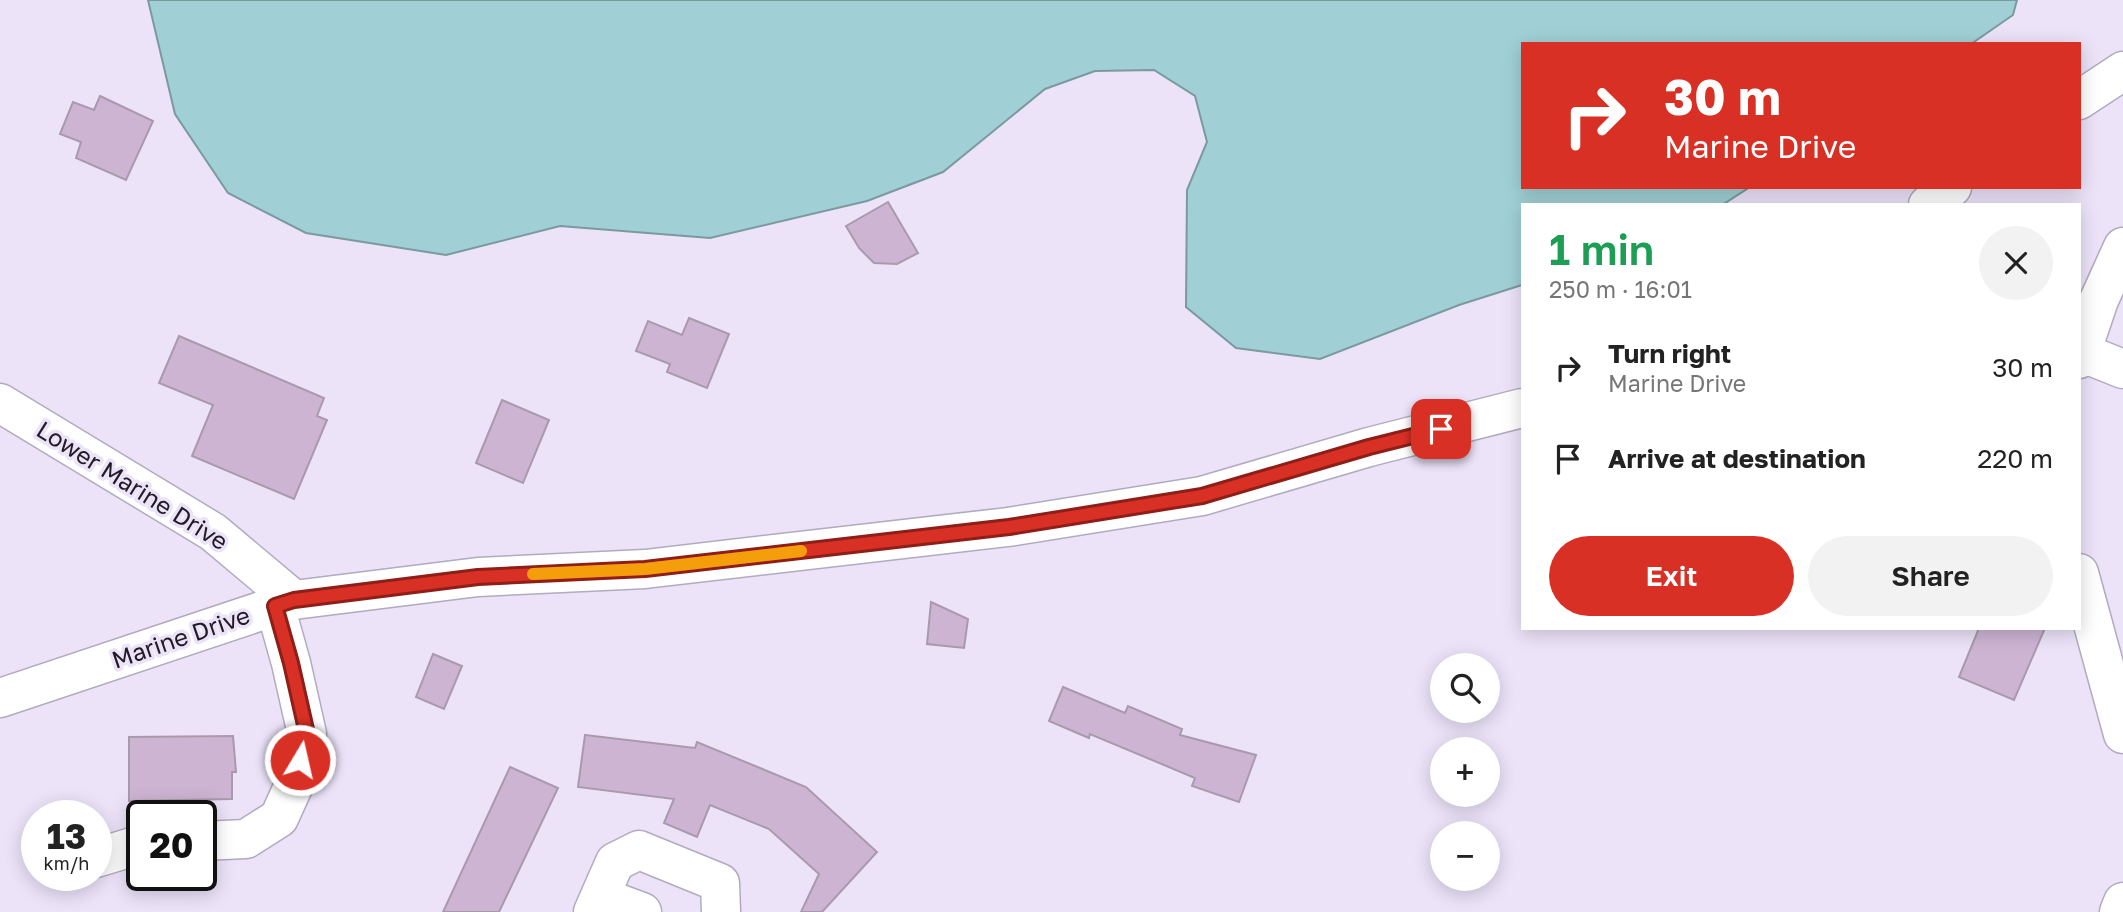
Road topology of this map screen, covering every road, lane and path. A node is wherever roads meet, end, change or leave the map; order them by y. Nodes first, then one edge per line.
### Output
1 (2123, 71) edge
2 (2081, 99) edge
3 (1949, 189) edge
4 (1931, 203) edge
5 (2123, 247) edge
6 (2081, 356) edge
7 (2123, 369) edge
8 (0, 403) edge
9 (1521, 408) edge
10 (2081, 580) edge
11 (284, 603) junction
12 (0, 698) edge
13 (2123, 734) edge
14 (217, 840) edge
15 (2123, 902) edge
16 (593, 912) edge
17 (642, 912) edge
18 (721, 912) edge
19 (2119, 912) edge

1 - 2 street
3 - 4 street
5 - 6 street
6 - 7 street
8 - 11 street, Lower Marine Drive
9 - 11 street, Marine Drive
10 - 13 street
11 - 12 street, Marine Drive
11 - 14 street
15 - 19 street
16 - 17 street
16 - 18 street

